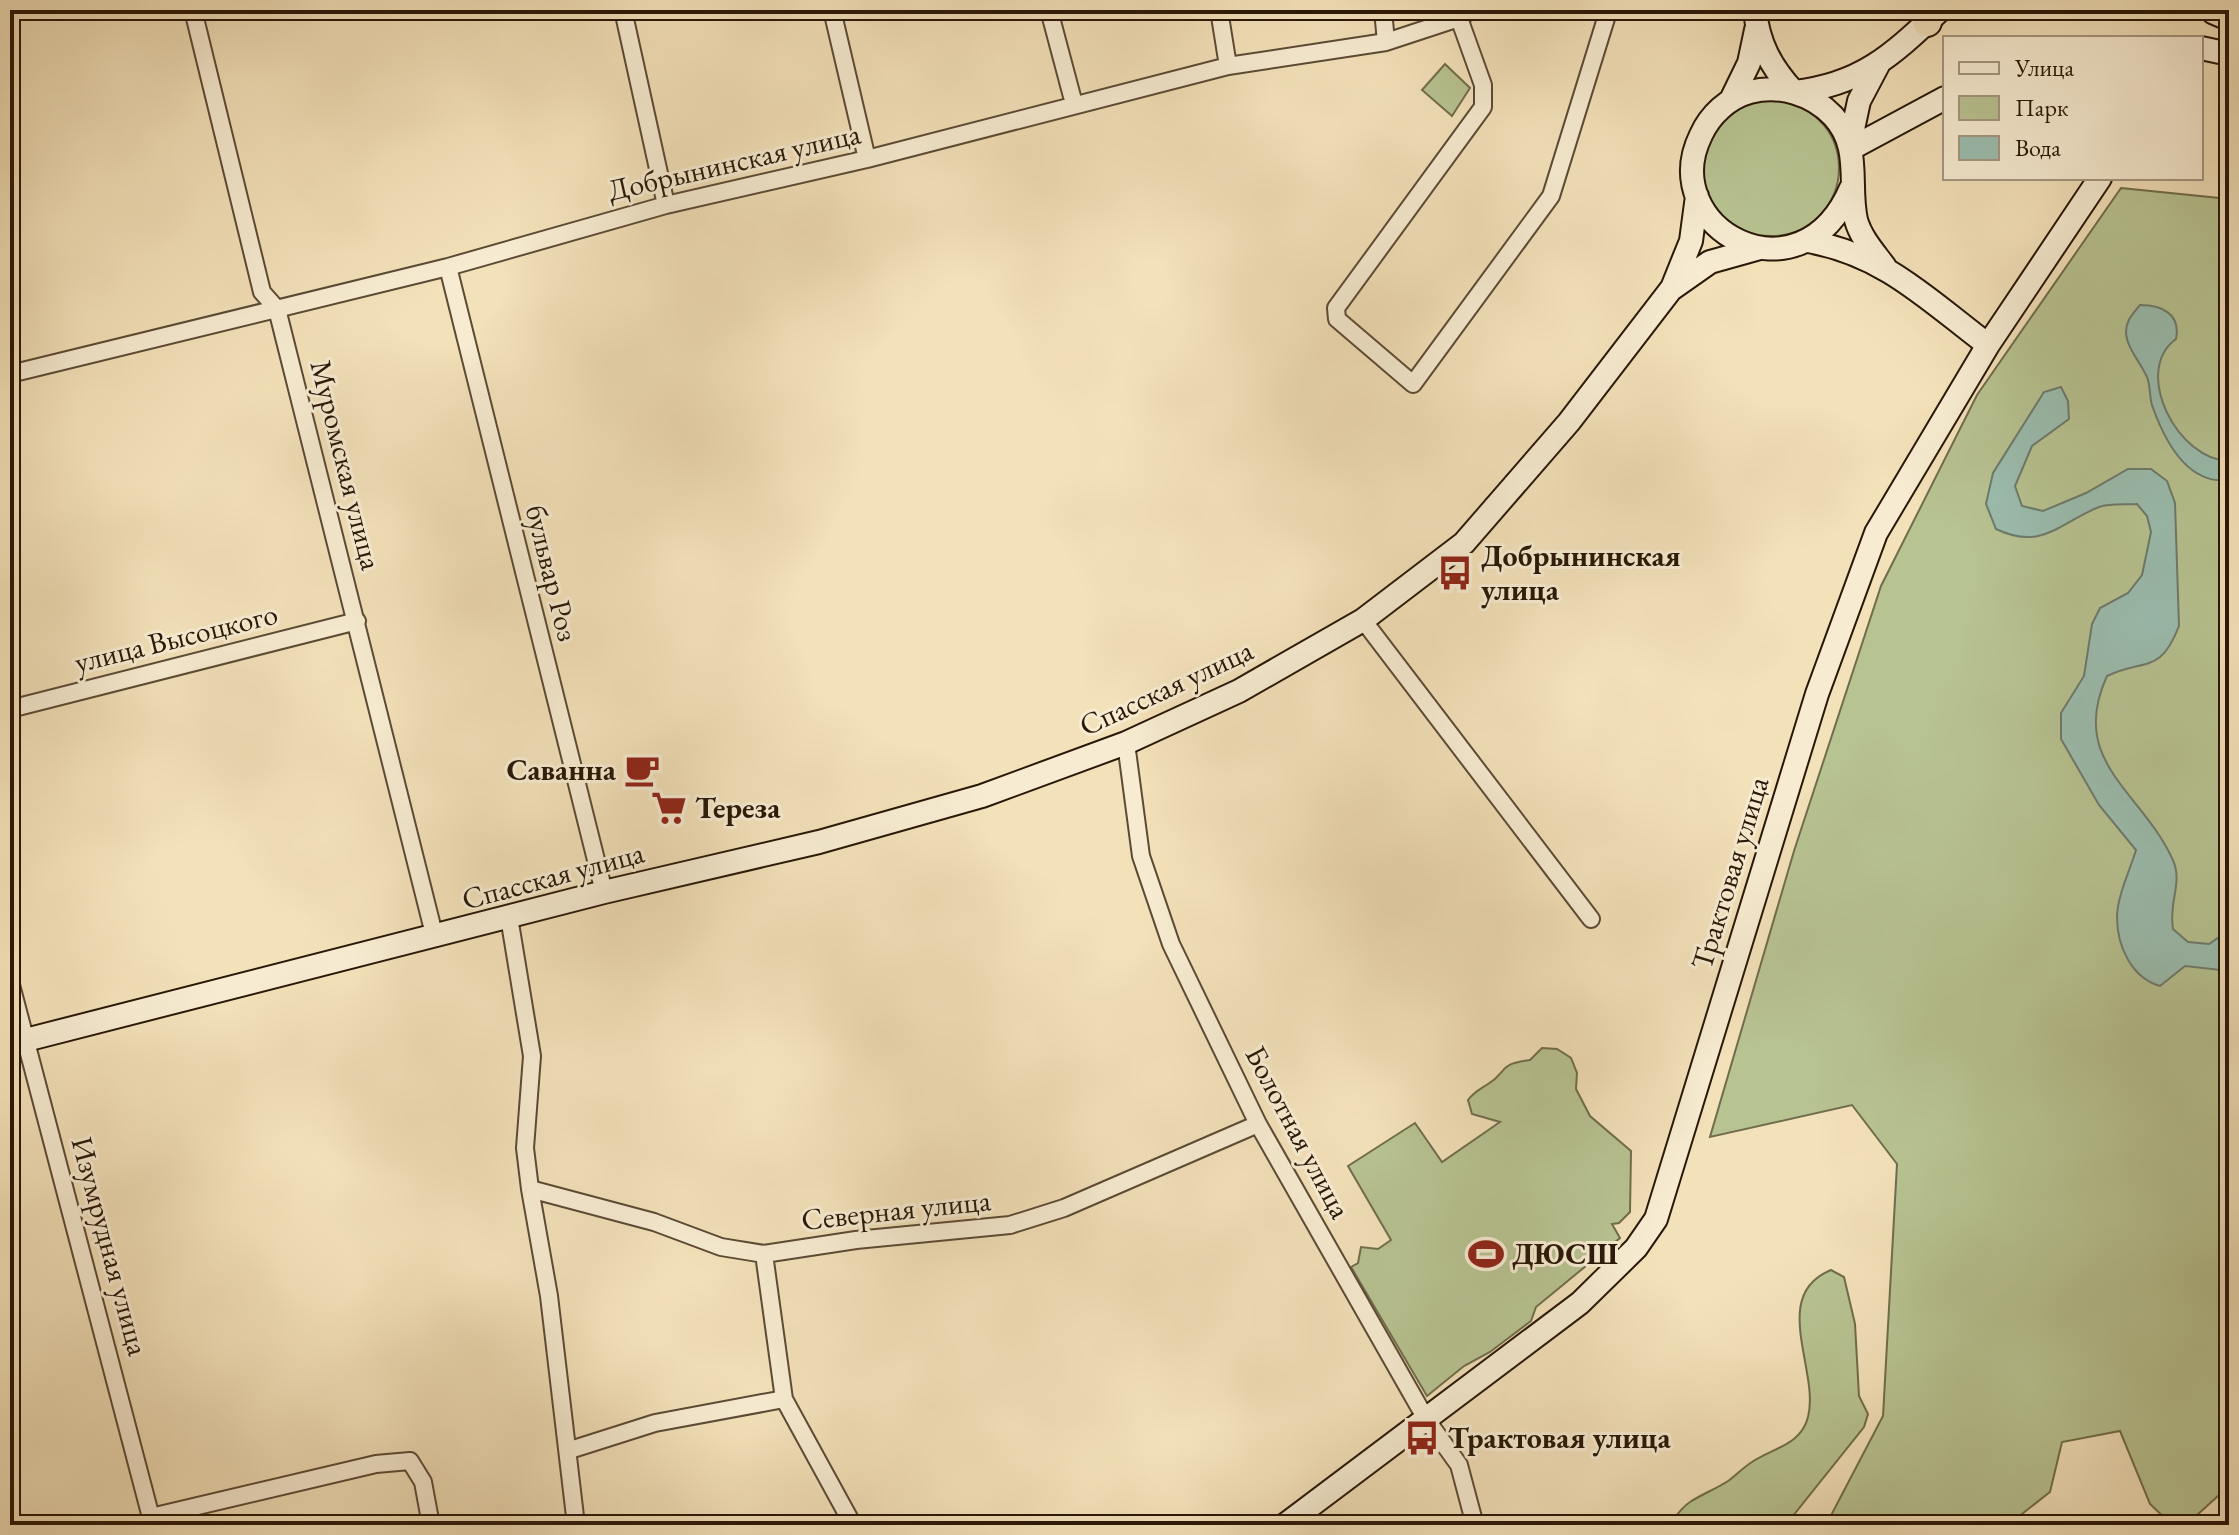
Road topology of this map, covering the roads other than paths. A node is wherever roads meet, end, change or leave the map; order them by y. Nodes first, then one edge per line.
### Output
1 (193, 10) edge
2 (623, 10) edge
3 (832, 10) edge
4 (1049, 10) edge
5 (1219, 10) edge
6 (1383, 10) edge
7 (1605, 10) edge
8 (2215, 10) edge
9 (1465, 14) edge
10 (1931, 14) edge
11 (2229, 16) edge
12 (1756, 19) edge
13 (1386, 42) junction
14 (2203, 48) edge
15 (2229, 54) edge
16 (1881, 60) junction
17 (1228, 66) junction
18 (1794, 92) junction
19 (1943, 99) edge
20 (1731, 100) junction
21 (1074, 104) junction
22 (1851, 146) junction
23 (867, 159) junction
24 (2099, 180) edge
25 (1851, 188) junction
26 (1697, 196) junction
27 (666, 205) junction
28 (1808, 241) junction
29 (1760, 248) junction
30 (448, 267) junction
31 (1885, 267) junction
32 (1672, 288) junction
33 (277, 309) junction
34 (1988, 345) junction
35 (10, 374) edge
36 (1363, 620) junction
37 (357, 621) junction
38 (10, 709) edge
39 (1126, 743) junction
40 (604, 892) junction
41 (509, 917) junction
42 (1591, 919) dead end
43 (435, 938) junction
44 (10, 981) edge
45 (17, 1042) edge
46 (1258, 1124) junction
47 (530, 1189) junction
48 (764, 1254) junction
49 (784, 1399) junction
50 (1426, 1419) junction
51 (570, 1450) junction
52 (152, 1521) edge
53 (431, 1525) edge
54 (576, 1525) edge
55 (853, 1525) edge
56 (1285, 1525) edge
57 (1475, 1525) edge

1 - 33 street, Муромская улица
2 - 27 street
3 - 23 street
4 - 21 street
5 - 17 street
6 - 13 street
7 - 9 street
8 - 11 highway
9 - 13 street, Добрынинская улица
10 - 16 street
12 - 18 street
12 - 20 street
13 - 17 street, Добрынинская улица
14 - 15 street
16 - 18 street
16 - 22 street
17 - 21 street, Добрынинская улица
18 - 20 street
18 - 22 street
19 - 22 street
20 - 26 street
21 - 23 street, Добрынинская улица
22 - 25 street
23 - 27 street, Добрынинская улица
24 - 34 street, Трактовая улица
25 - 28 street
25 - 31 street
26 - 29 street
26 - 32 street, Спасская улица
27 - 30 street, Добрынинская улица
28 - 29 street
28 - 31 street
29 - 32 street, Спасская улица
30 - 33 street, Добрынинская улица
30 - 40 street, бульвар Роз
31 - 34 street
32 - 36 street, Спасская улица
33 - 35 street, Добрынинская улица
33 - 37 street, Муромская улица
34 - 50 street, Трактовая улица
36 - 39 street, Спасская улица
36 - 42 street
37 - 38 street, улица Высоцкого
37 - 43 street, Муромская улица
39 - 40 street, Спасская улица
39 - 46 street, Болотная улица
40 - 41 street, Спасская улица
41 - 43 street, Спасская улица
41 - 47 street
43 - 45 street, Спасская улица
44 - 45 street, Изумрудная улица
45 - 52 street, Изумрудная улица
46 - 48 street, Северная улица
46 - 50 street, Болотная улица
47 - 48 street, Северная улица
47 - 51 street
48 - 49 street
49 - 51 street
49 - 55 street
50 - 56 street, Трактовая улица
50 - 57 street, Болотная улица
51 - 54 street
52 - 53 street

